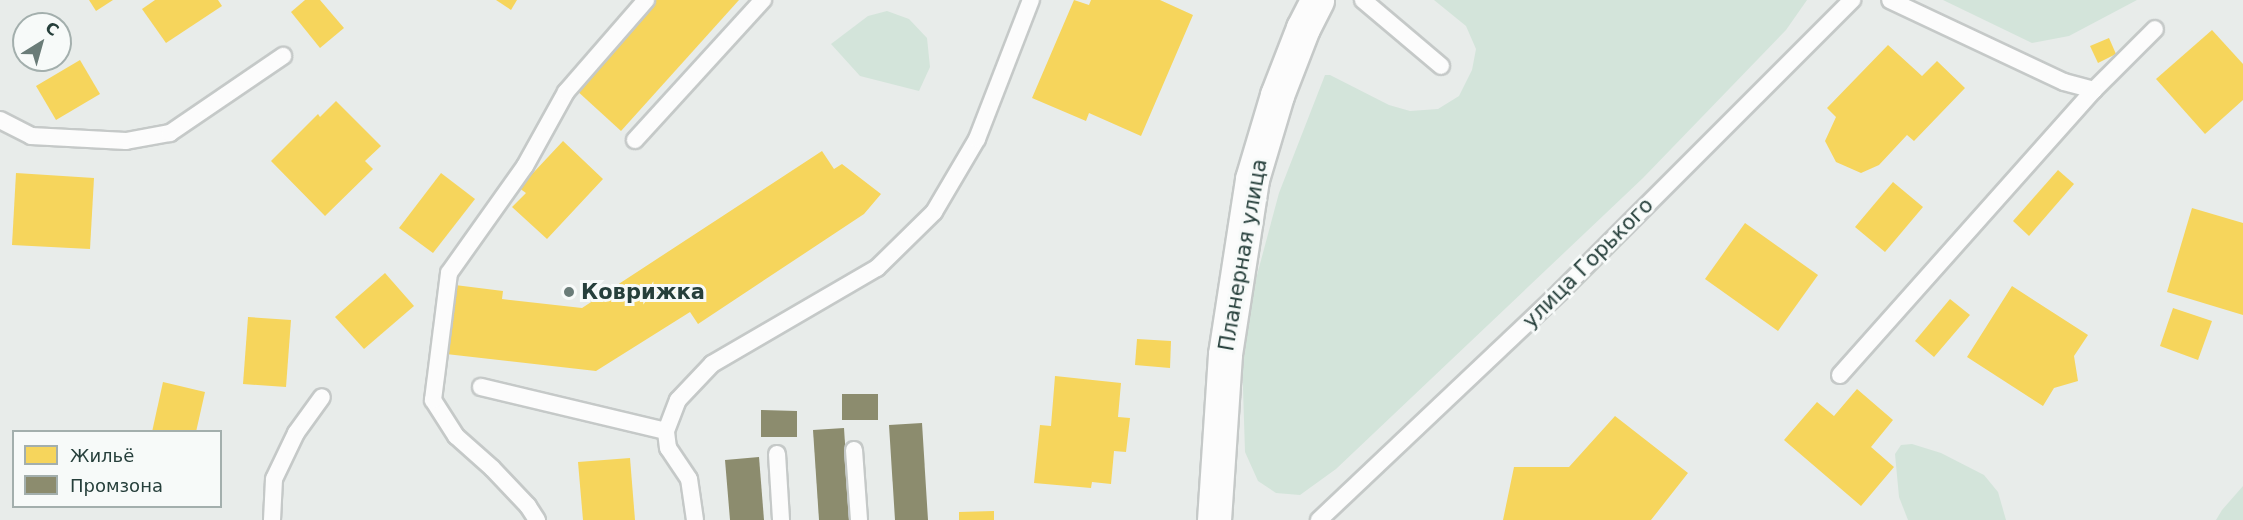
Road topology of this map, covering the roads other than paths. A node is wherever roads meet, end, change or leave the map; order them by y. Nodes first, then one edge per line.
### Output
1 (646, 0) edge
2 (763, 0) edge
3 (1031, 0) edge
4 (1363, 0) edge
5 (1852, 0) edge
6 (1890, 0) edge
7 (1307, 9) edge
8 (2155, 29) dead end
9 (283, 56) dead end
10 (1441, 66) dead end
11 (2094, 90) junction
12 (0, 120) edge
13 (635, 140) dead end
14 (1840, 375) dead end
15 (481, 387) dead end
16 (322, 397) dead end
17 (666, 431) junction
18 (854, 450) dead end
19 (777, 454) dead end
20 (272, 520) edge
21 (537, 520) edge
22 (695, 520) edge
23 (781, 520) edge
24 (859, 520) edge
25 (1214, 520) edge
26 (1319, 520) edge

1 - 21 lane
2 - 13 lane
3 - 17 lane
4 - 10 lane
5 - 26 lane, улица Горького
6 - 11 lane
7 - 25 street, Планерная улица
8 - 11 lane
9 - 12 lane
11 - 14 lane
15 - 17 lane
16 - 20 lane
17 - 22 lane
18 - 24 lane
19 - 23 lane

